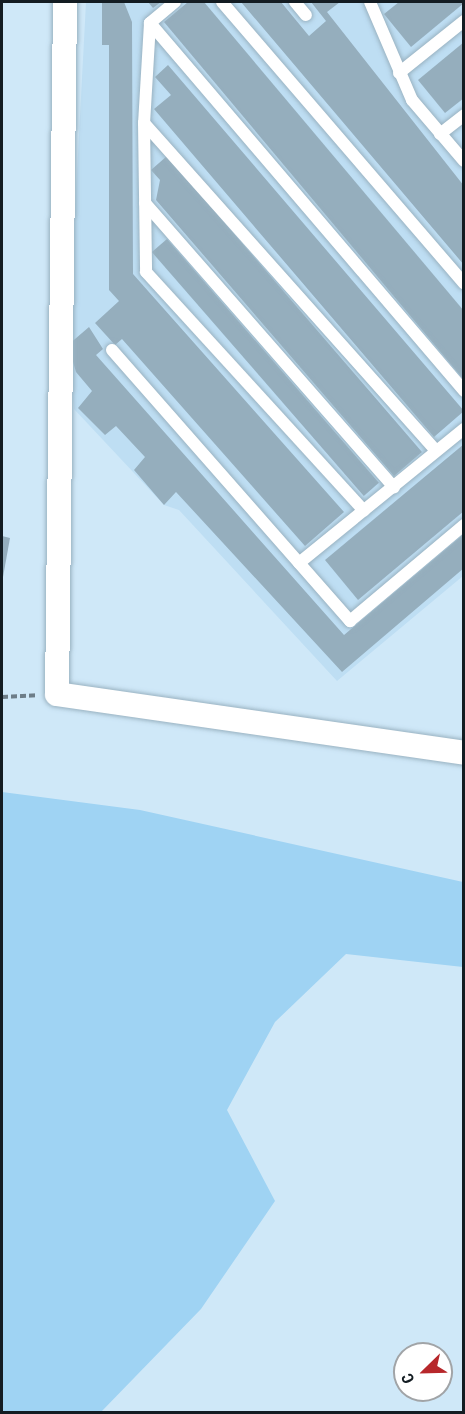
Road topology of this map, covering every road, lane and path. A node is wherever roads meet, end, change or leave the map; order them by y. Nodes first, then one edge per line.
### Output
1 (65, 2) edge
2 (175, 2) edge
3 (222, 2) edge
4 (295, 2) edge
5 (370, 2) edge
6 (306, 15) dead end
7 (464, 21) edge
8 (150, 23) junction
9 (399, 73) junction
10 (464, 115) edge
11 (144, 123) junction
12 (440, 134) junction
13 (464, 161) edge
14 (145, 202) junction
15 (464, 283) edge
16 (112, 350) dead end
17 (464, 391) edge
18 (464, 429) edge
19 (436, 451) junction
20 (394, 487) junction
21 (364, 511) junction
22 (464, 525) edge
23 (299, 563) junction
24 (57, 694) junction
25 (2, 697) edge
26 (464, 753) edge

1 - 24 street
2 - 8 lane
3 - 15 lane
4 - 6 lane
5 - 9 lane
7 - 9 lane
8 - 11 lane
8 - 17 lane
9 - 12 lane
10 - 12 lane
11 - 14 lane
11 - 19 lane
12 - 13 lane
14 - 20 lane
14 - 21 lane
16 - 23 lane
18 - 19 lane
19 - 20 lane
20 - 21 lane
21 - 23 lane
22 - 23 lane
24 - 25 path
24 - 26 street

